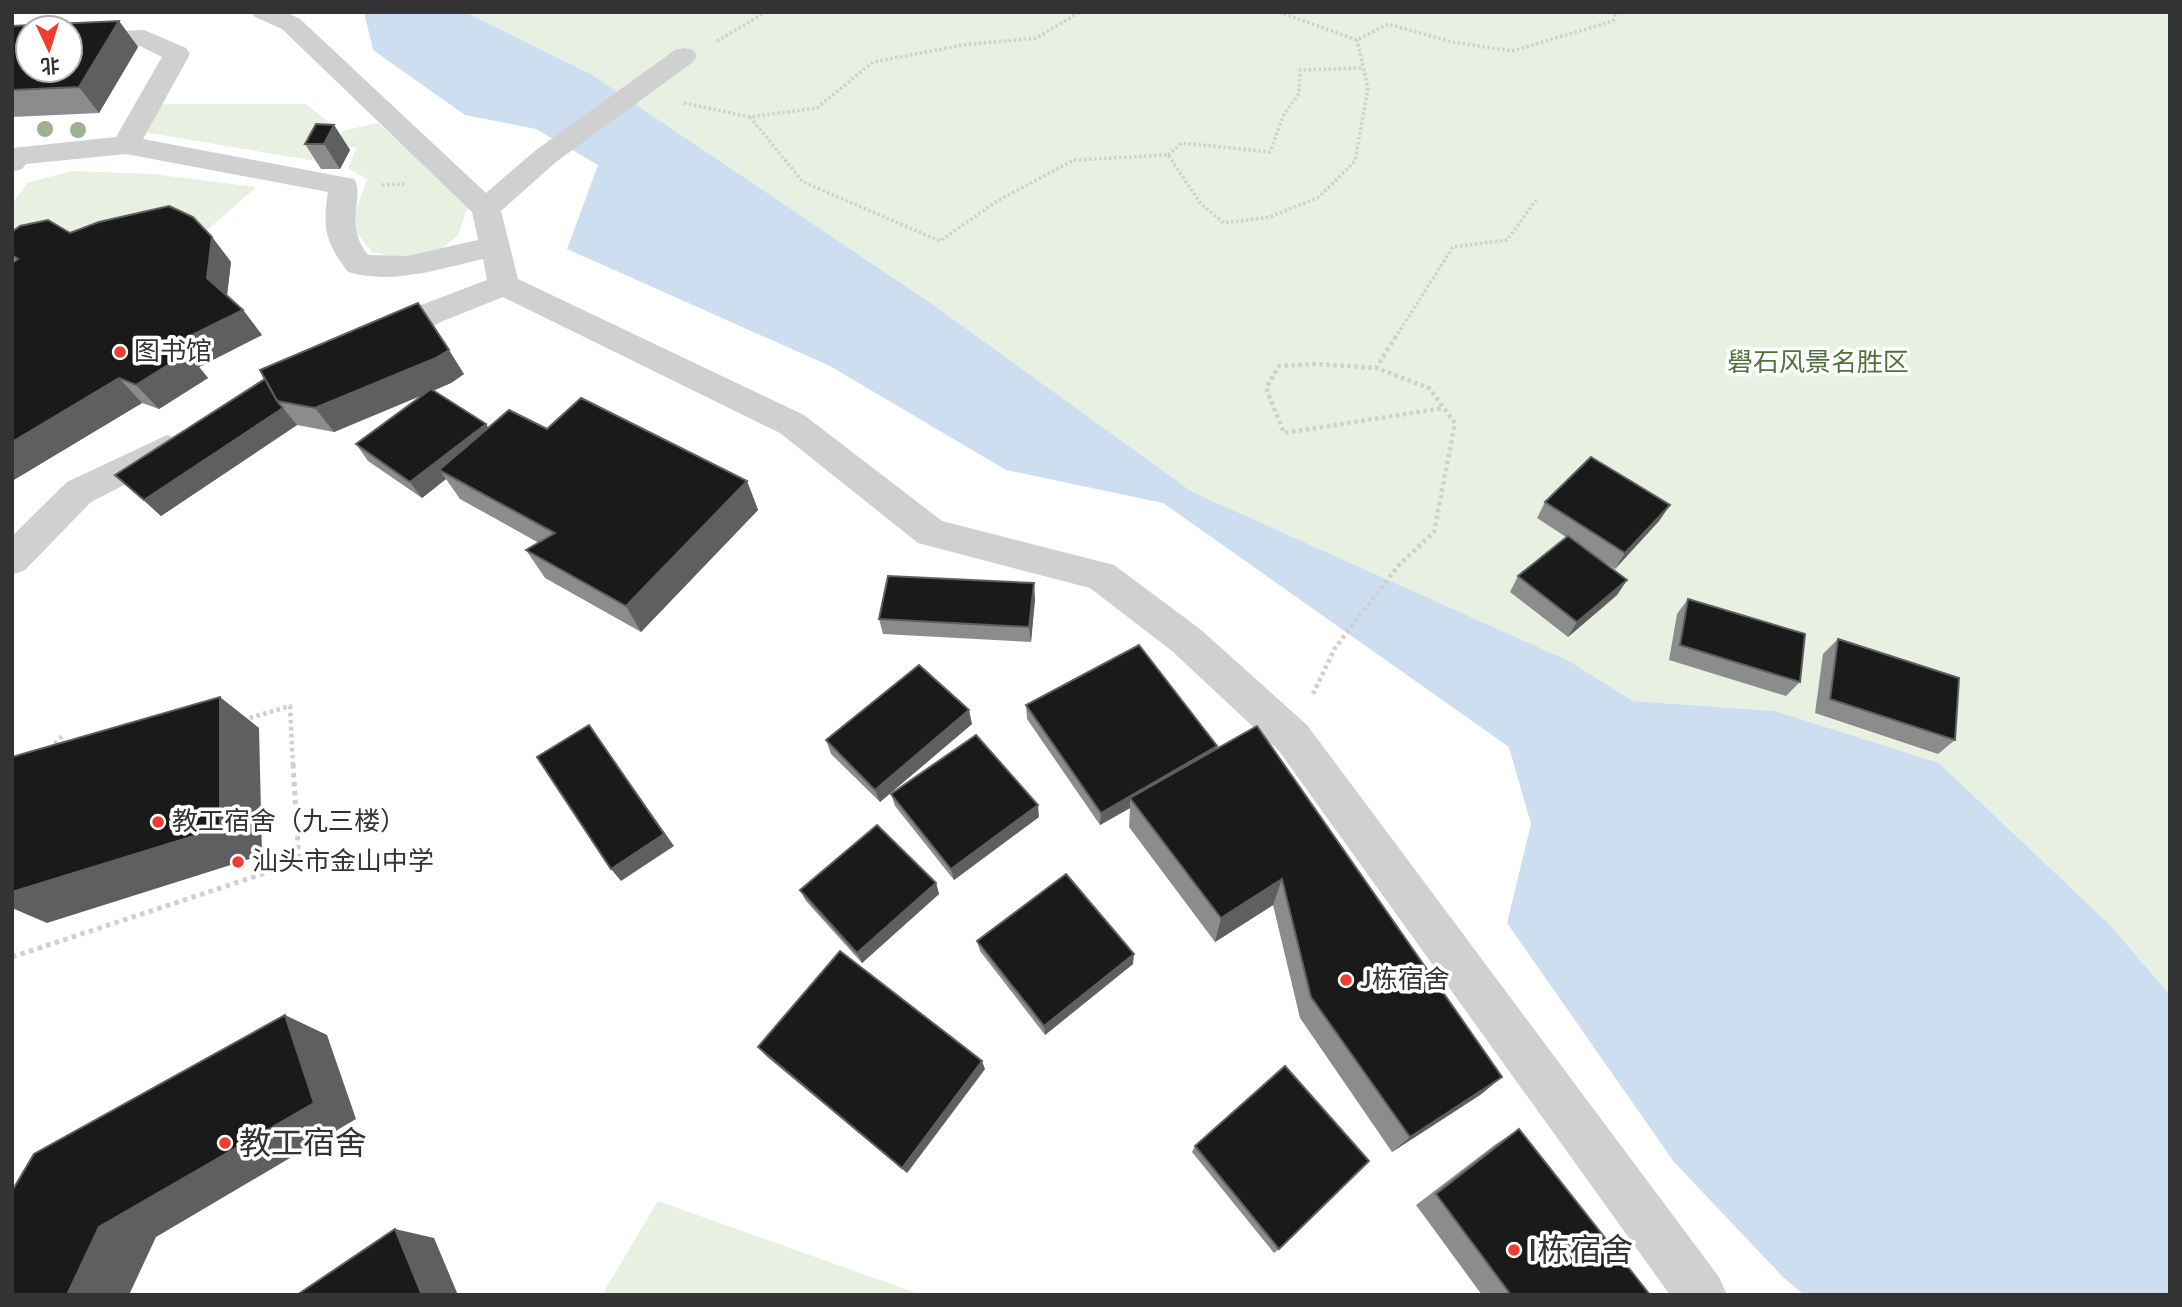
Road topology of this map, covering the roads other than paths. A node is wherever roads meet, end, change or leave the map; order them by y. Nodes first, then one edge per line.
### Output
1 (264, 12) edge
2 (84, 40) edge
3 (684, 56) road end
4 (127, 145) junction
5 (12, 163) edge
6 (486, 209) junction
7 (495, 246) junction
8 (504, 285) junction
9 (347, 356) edge
10 (189, 436) edge
11 (12, 560) edge
12 (1701, 1295) edge

1 - 6 street
2 - 4 street
3 - 6 street
4 - 5 street
4 - 7 street
6 - 7 street
7 - 8 street
8 - 9 street
8 - 12 street
10 - 11 street

